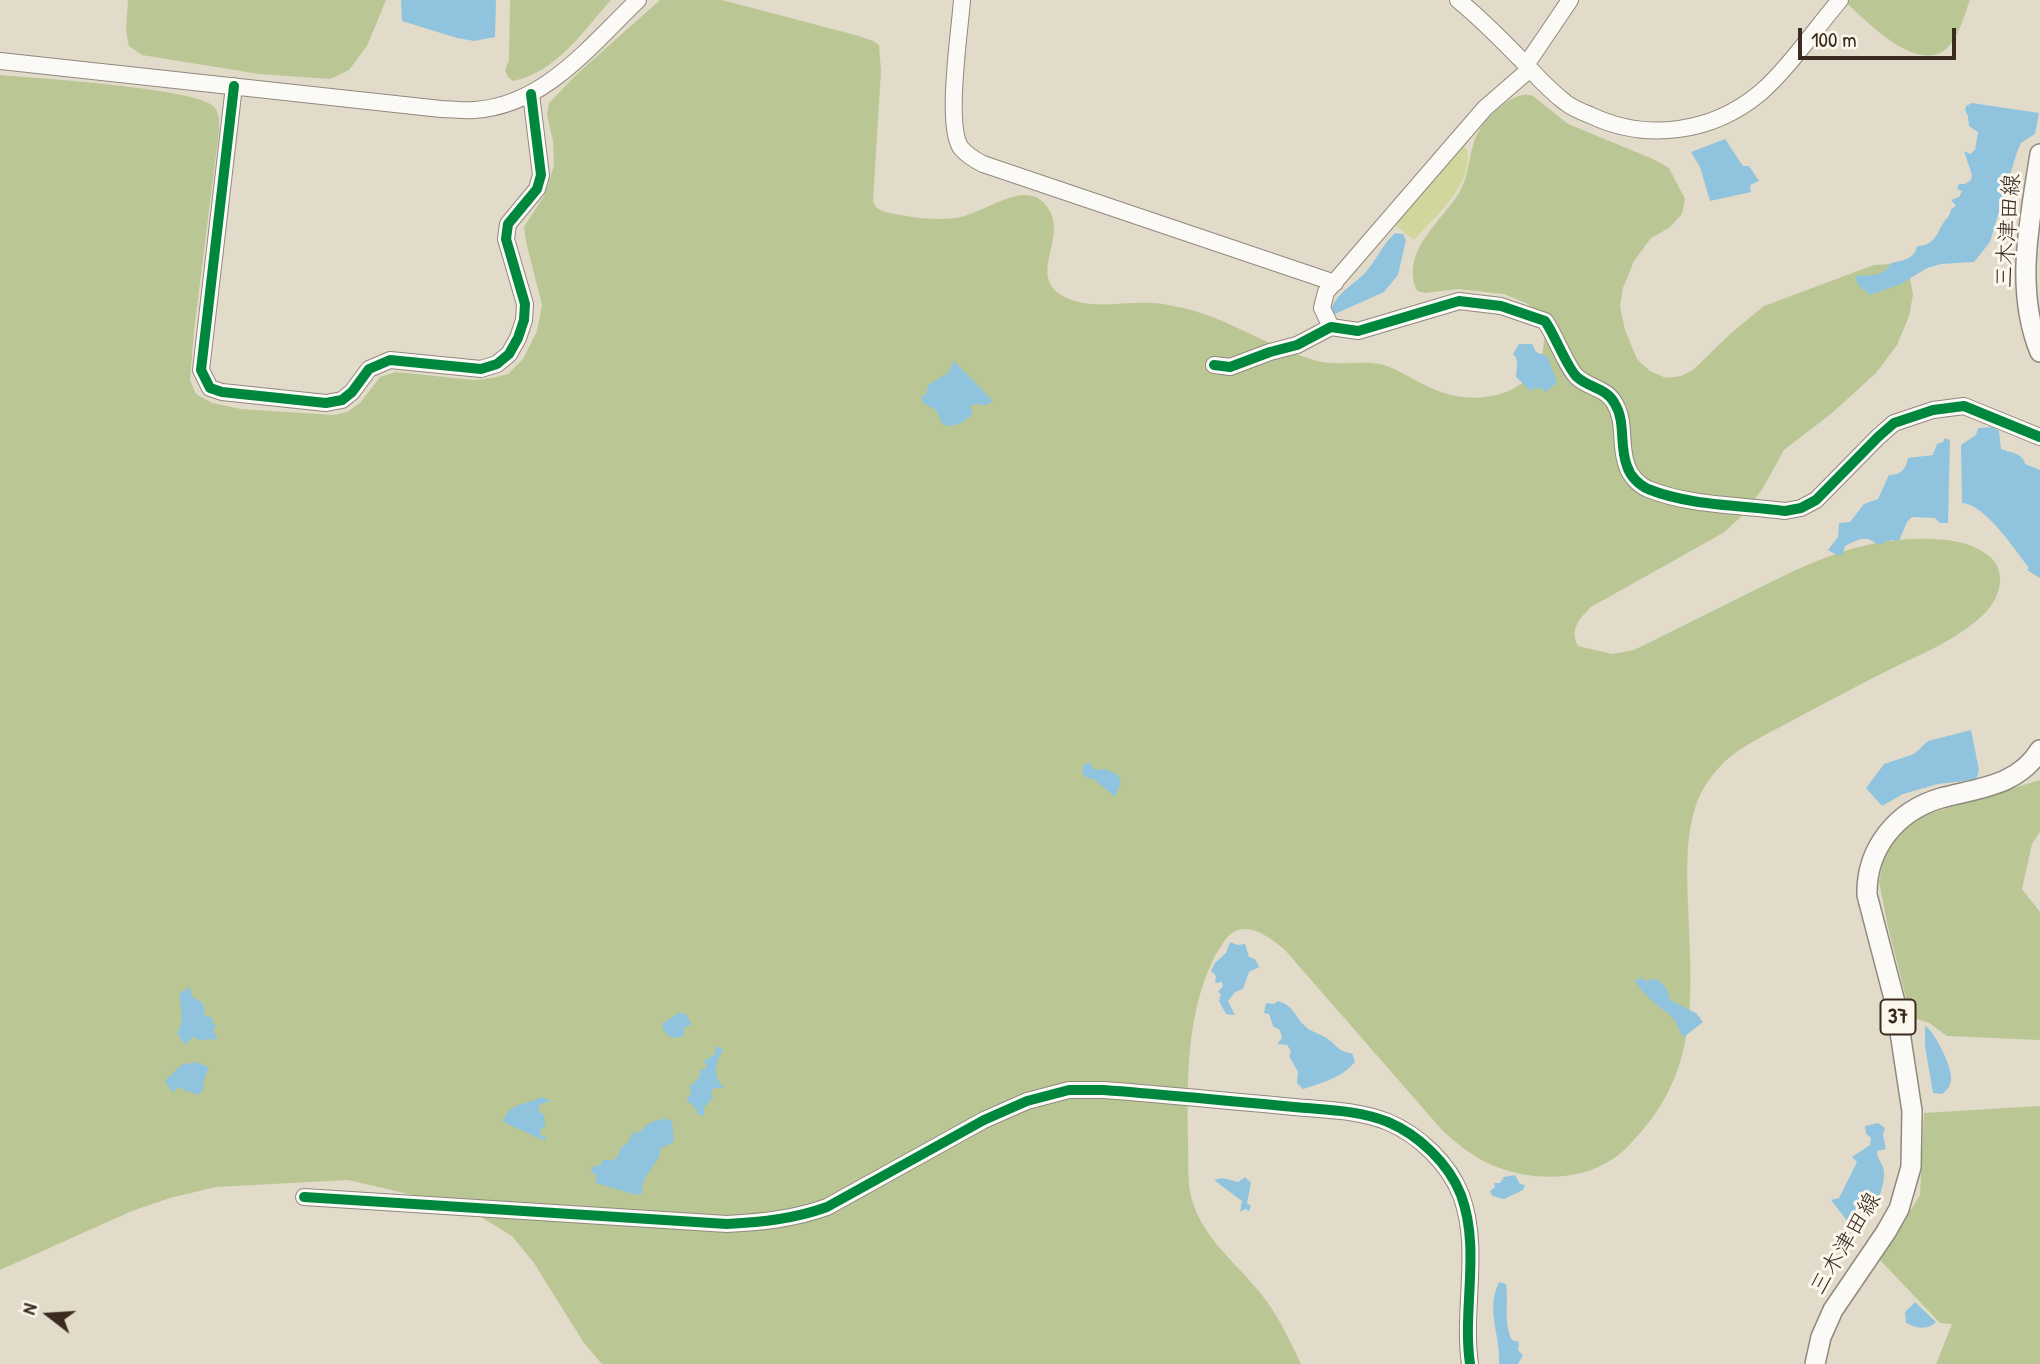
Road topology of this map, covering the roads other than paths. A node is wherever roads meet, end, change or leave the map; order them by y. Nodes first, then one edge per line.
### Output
1 (638, 0) edge
2 (962, 0) edge
3 (1458, 0) edge
4 (1570, 0) edge
5 (1840, 0) edge
6 (0, 61) edge
7 (1528, 67) junction
8 (234, 86) junction
9 (530, 94) junction
10 (2040, 154) edge
11 (1335, 283) junction
12 (1331, 327) junction
13 (2040, 352) edge
14 (1214, 365) dead end
15 (2040, 437) edge
16 (2039, 754) edge
17 (304, 1197) dead end
18 (1470, 1364) edge
19 (1815, 1364) edge

1 - 9 street
2 - 11 street
3 - 7 street
4 - 7 street
5 - 7 street
6 - 8 street
7 - 11 street
8 - 9 street
8 - 9 street
10 - 13 main road, 三木津田線
11 - 12 street
12 - 14 street
12 - 15 street
16 - 19 main road, 三木津田線 / 37
17 - 18 street

